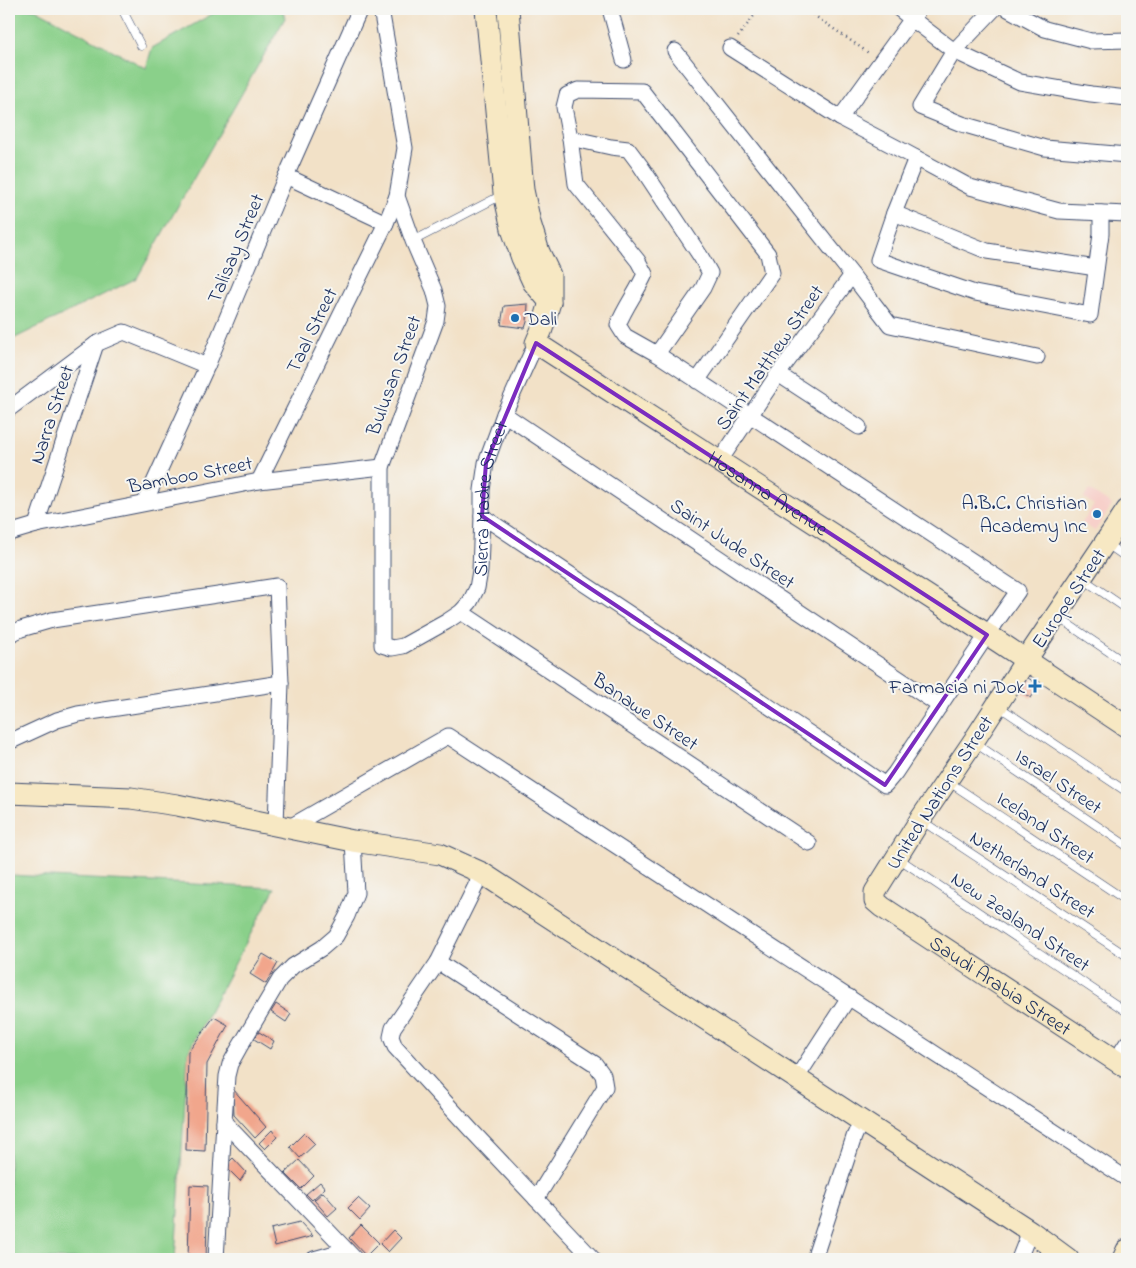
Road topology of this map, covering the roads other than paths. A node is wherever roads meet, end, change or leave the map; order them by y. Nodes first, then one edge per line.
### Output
1 (122, 9) edge
2 (360, 9) edge
3 (381, 9) edge
4 (486, 9) edge
5 (508, 9) edge
6 (610, 9) edge
7 (900, 9) edge
8 (994, 9) edge
9 (1008, 9) edge
10 (916, 13) edge
11 (1127, 40) edge
12 (141, 46) dead end
13 (730, 48) road end
14 (954, 50) junction
15 (675, 51) dead end
16 (624, 60) dead end
17 (515, 91) junction
18 (494, 93) junction
19 (1127, 98) edge
20 (840, 118) junction
21 (570, 138) junction
22 (1127, 155) edge
23 (916, 158) junction
24 (286, 176) junction
25 (504, 194) junction
26 (397, 196) junction
27 (894, 213) junction
28 (1101, 213) junction
29 (1127, 214) edge
30 (386, 223) junction
31 (412, 241) junction
32 (1096, 268) junction
33 (852, 275) junction
34 (550, 302) junction
35 (96, 344) junction
36 (536, 344) junction
37 (657, 354) junction
38 (1037, 357) dead end
39 (207, 366) junction
40 (778, 374) junction
41 (697, 382) junction
42 (9, 409) edge
43 (504, 414) junction
44 (750, 416) junction
45 (859, 427) dead end
46 (719, 462) junction
47 (382, 468) junction
48 (259, 480) junction
49 (146, 502) junction
50 (1127, 510) edge
51 (482, 516) junction
52 (36, 525) junction
53 (9, 533) edge
54 (1105, 543) junction
55 (1127, 558) edge
56 (1082, 578) junction
57 (1127, 609) edge
58 (461, 612) junction
59 (1056, 616) junction
60 (9, 635) edge
61 (993, 638) junction
62 (382, 645) joint
63 (1026, 660) junction
64 (1127, 664) edge
65 (281, 683) junction
66 (997, 705) junction
67 (940, 706) junction
68 (1127, 727) edge
69 (9, 742) edge
70 (973, 742) junction
71 (947, 780) junction
72 (1127, 792) edge
73 (9, 793) edge
74 (920, 820) junction
75 (282, 826) junction
76 (353, 841) junction
77 (809, 844) dead end
78 (1127, 846) edge
79 (896, 857) junction
80 (482, 873) junction
81 (875, 901) joint
82 (1127, 901) edge
83 (1127, 956) edge
84 (438, 962) junction
85 (849, 998) junction
86 (1127, 1012) edge
87 (1123, 1057) edge
88 (796, 1079) junction
89 (861, 1121) junction
90 (224, 1122) junction
91 (1127, 1178) edge
92 (536, 1199) junction
93 (1030, 1231) junction
94 (1127, 1250) edge
95 (816, 1253) dead end
96 (351, 1254) edge
97 (583, 1256) edge
98 (216, 1259) edge
99 (314, 1259) edge
100 (1019, 1259) edge
101 (1068, 1259) edge
102 (1123, 1259) edge

1 - 12 lane
2 - 24 street, Talisay Street
3 - 26 street, Bulusan Street
4 - 18 street
5 - 17 street, Sierra Madre Street
6 - 16 street
7 - 10 street
8 - 14 street
9 - 11 street
10 - 14 street
10 - 20 street
13 - 20 street
14 - 19 street
14 - 22 street
15 - 33 street
17 - 18 street
17 - 34 street, Sierra Madre Street
18 - 25 street
20 - 23 street
21 - 37 street
21 - 37 street
21 - 41 street
23 - 27 street
23 - 28 street
24 - 30 street
24 - 39 street, Talisay Street
25 - 31 lane
25 - 34 street
26 - 30 street, Taal Street
26 - 31 street, Bulusan Street
27 - 32 street
27 - 32 street
28 - 29 street
28 - 32 street
30 - 48 street, Taal Street
31 - 47 street, Bulusan Street
33 - 38 street
33 - 40 street, Saint Matthew Street
34 - 36 street, Sierra Madre Street
35 - 39 street
35 - 42 street
35 - 52 street, Narra Street
36 - 43 street, Sierra Madre Street
36 - 46 street, Hosanna Avenue
37 - 41 street
39 - 49 street, Talisay Street
40 - 44 street, Saint Matthew Street
40 - 45 street
41 - 44 street
43 - 51 street, Sierra Madre Street
43 - 67 street, Saint Jude Street
44 - 46 street, Saint Matthew Street
44 - 61 street
46 - 61 street, Hosanna Avenue
47 - 48 street, Bamboo Street
47 - 62 street, Bulusan Street
48 - 49 street, Bamboo Street
49 - 52 street, Bamboo Street
50 - 54 street, Europe Street
51 - 58 street, Sierra Madre Street
51 - 67 street
52 - 53 street, Bamboo Street
54 - 55 lane
54 - 56 street, Europe Street
56 - 57 lane
56 - 59 street, Europe Street
58 - 62 street, Sierra Madre Street
58 - 77 street, Banawe Street
59 - 63 street, Europe Street
59 - 64 lane
60 - 65 street
61 - 63 street, Hosanna Avenue
61 - 67 street
63 - 66 street, United Nations Street
63 - 68 street, Hosanna Avenue
65 - 69 street
65 - 75 street
66 - 70 street, United Nations Street
66 - 72 lane
70 - 71 street, United Nations Street
70 - 78 lane, Israel Street
71 - 74 street, United Nations Street
71 - 82 lane, Iceland Street
73 - 75 street
74 - 79 street, United Nations Street
74 - 83 lane, Netherland Street
75 - 76 street
75 - 85 street
76 - 80 street
76 - 90 street
79 - 81 street, United Nations Street
79 - 86 lane, New Zealand Street
80 - 84 street
80 - 88 street
81 - 87 street, Saudi Arabia Street
84 - 92 street
84 - 92 street
85 - 88 street
85 - 91 street
88 - 89 street
89 - 93 street
89 - 95 street
90 - 96 street
90 - 98 street
92 - 97 street
93 - 100 street
93 - 101 street
94 - 102 street
96 - 99 street

